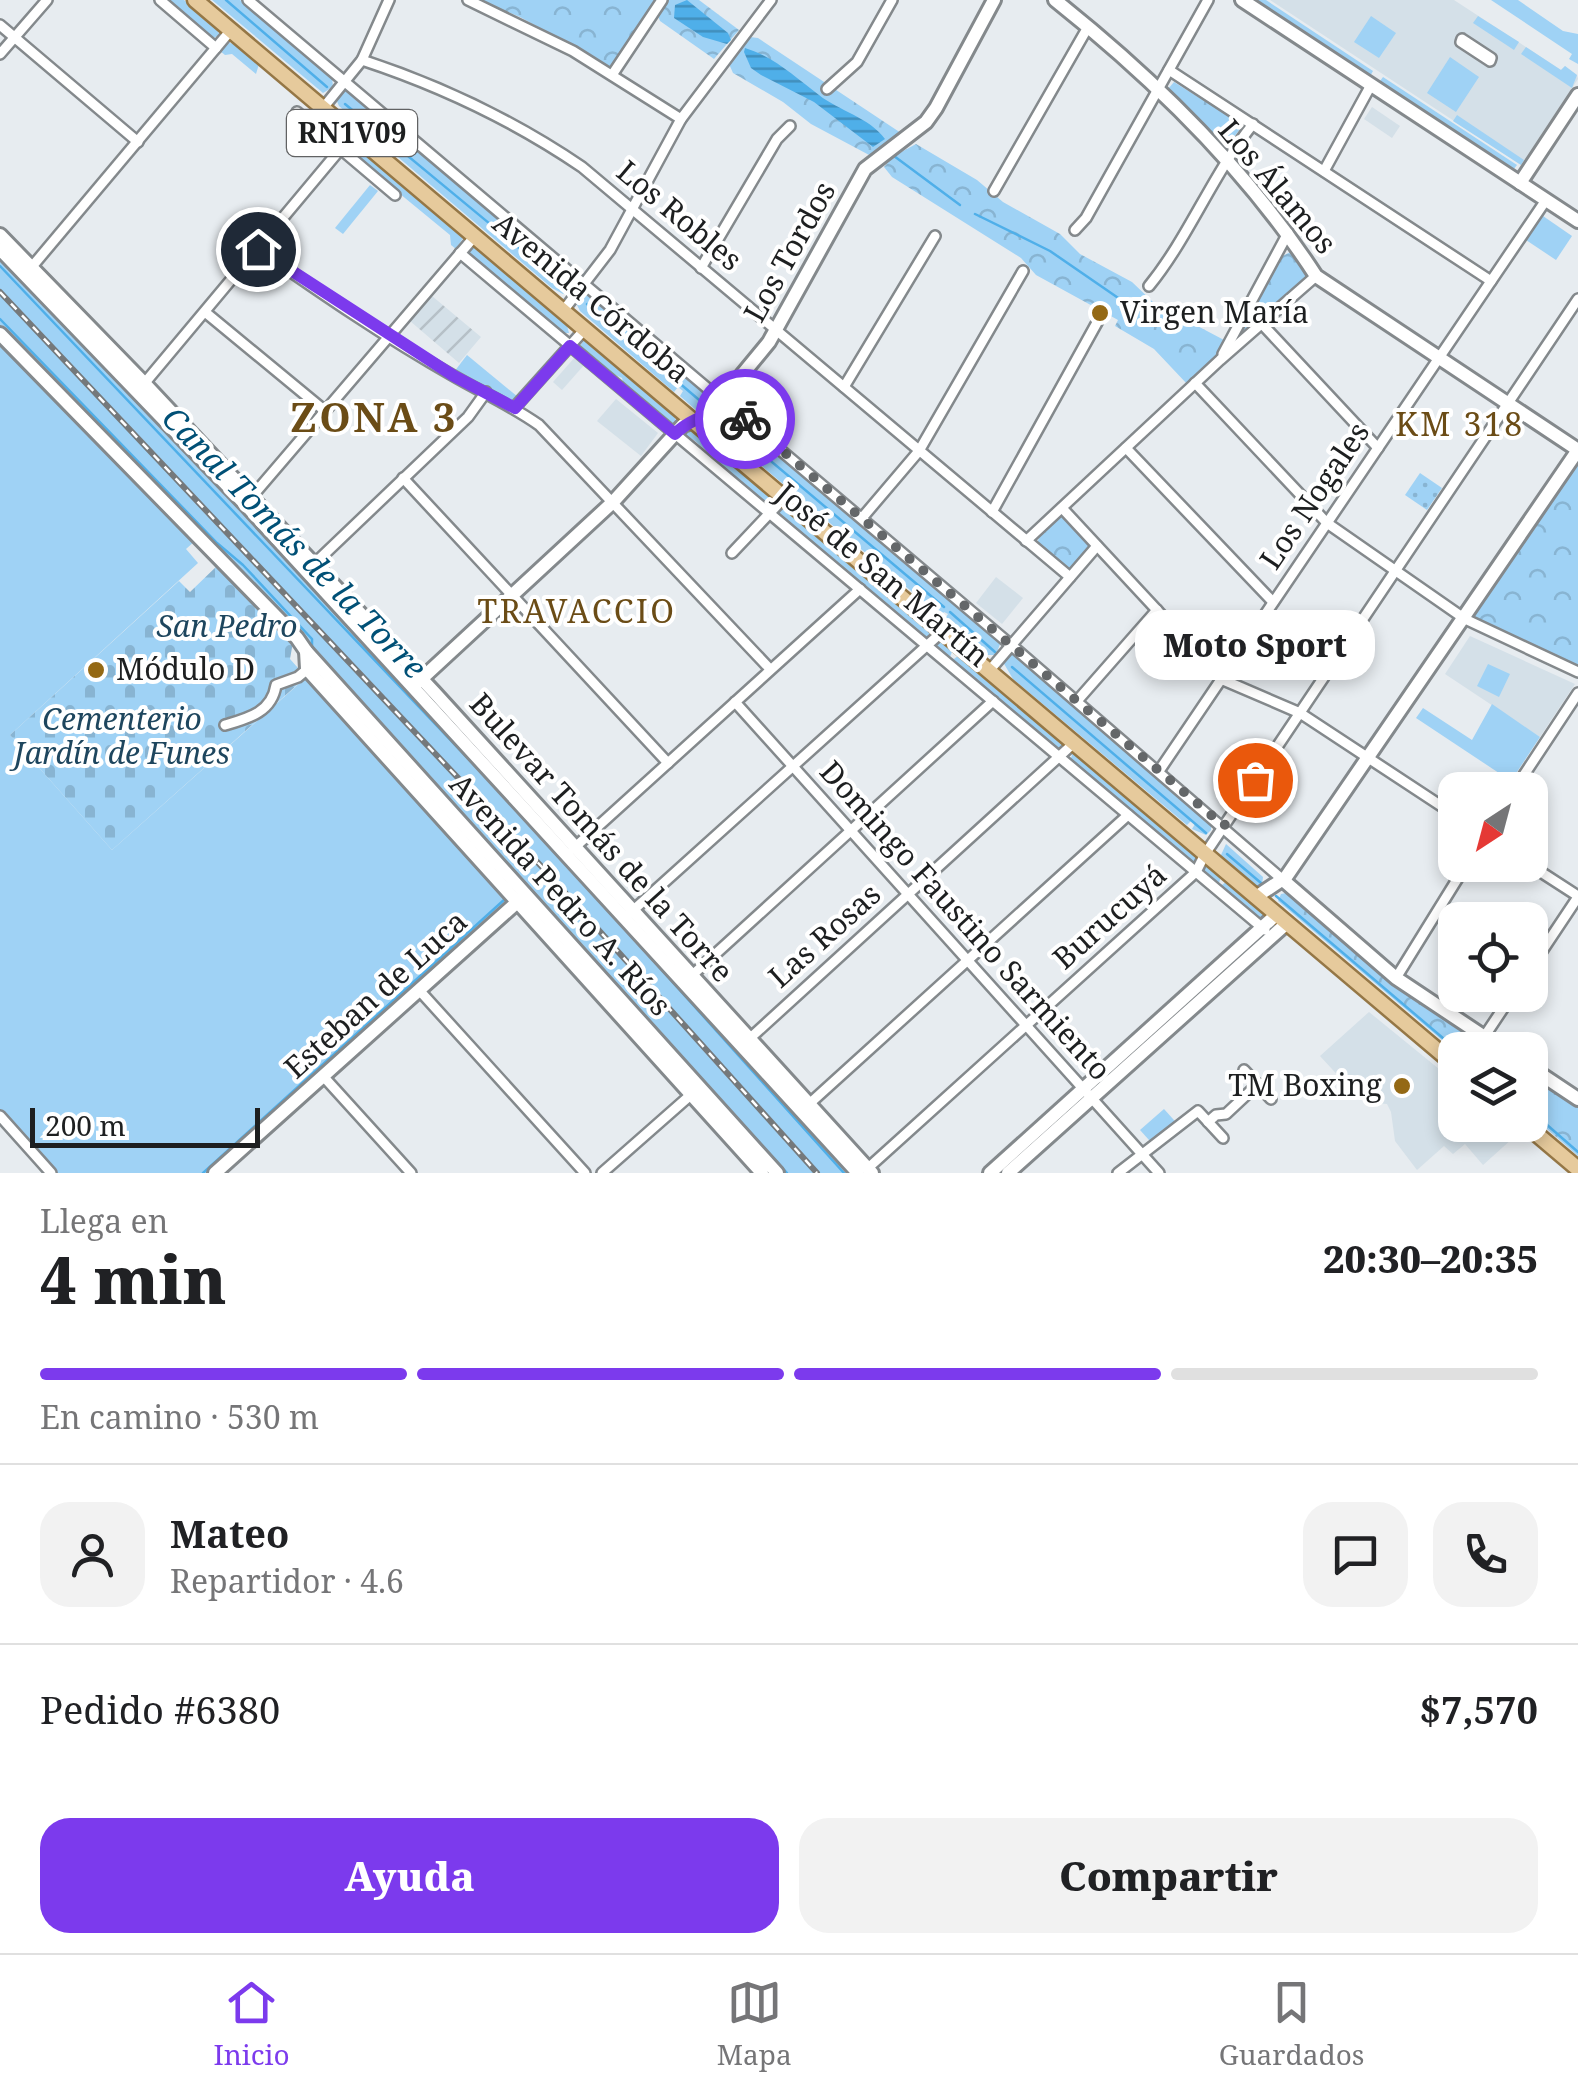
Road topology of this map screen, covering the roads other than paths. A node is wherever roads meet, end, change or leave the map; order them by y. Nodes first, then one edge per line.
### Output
1 (46, 0) edge
2 (160, 0) edge
3 (194, 0) edge
4 (248, 0) edge
5 (390, 0) edge
6 (468, 0) edge
7 (662, 0) edge
8 (771, 0) edge
9 (892, 0) edge
10 (994, 0) edge
11 (1056, 0) edge
12 (1208, 0) edge
13 (1242, 0) edge
14 (0, 25) edge
15 (1088, 26) junction
16 (230, 30) junction
17 (14, 37) junction
18 (1461, 40) dead end
19 (216, 48) junction
20 (0, 54) edge
21 (362, 60) junction
22 (1491, 60) dead end
23 (1170, 70) junction
24 (612, 74) junction
25 (344, 82) junction
26 (1371, 85) junction
27 (826, 89) dead end
28 (1156, 91) junction
29 (1578, 95) edge
30 (323, 108) junction
31 (297, 112) dead end
32 (681, 119) junction
33 (1253, 124) junction
34 (790, 126) dead end
35 (353, 134) junction
36 (138, 142) junction
37 (340, 149) junction
38 (1226, 159) junction
39 (1324, 171) junction
40 (1520, 183) junction
41 (994, 191) dead end
42 (395, 195) dead end
43 (1546, 200) junction
44 (634, 210) junction
45 (1578, 221) edge
46 (1075, 230) dead end
47 (1288, 233) junction
48 (0, 235) edge
49 (475, 236) junction
50 (935, 236) dead end
51 (0, 249) edge
52 (258, 249) junction
53 (460, 253) junction
54 (701, 268) junction
55 (1023, 270) dead end
56 (28, 271) junction
57 (1316, 276) junction
58 (1491, 281) junction
59 (584, 284) junction
60 (1148, 286) dead end
61 (1578, 299) edge
62 (563, 311) junction
63 (206, 312) junction
64 (1099, 319) dead end
65 (1261, 324) junction
66 (585, 329) junction
67 (776, 330) junction
68 (0, 334) edge
69 (390, 335) junction
70 (570, 346) junction
71 (1439, 358) junction
72 (1220, 360) junction
73 (1195, 384) junction
74 (141, 387) junction
75 (844, 388) junction
76 (486, 392) junction
77 (722, 400) junction
78 (1508, 404) junction
79 (515, 408) junction
80 (325, 411) junction
81 (694, 421) junction
82 (675, 434) junction
83 (1126, 448) junction
84 (1378, 448) junction
85 (1578, 450) edge
86 (919, 451) junction
87 (403, 478) junction
88 (784, 498) junction
89 (248, 500) junction
90 (613, 502) junction
91 (1062, 508) junction
92 (992, 512) junction
93 (770, 513) junction
94 (862, 518) junction
95 (1327, 523) junction
96 (1026, 541) junction
97 (1097, 546) junction
98 (732, 553) dead end
99 (310, 567) junction
100 (1396, 570) junction
101 (1070, 577) junction
102 (860, 589) junction
103 (512, 596) junction
104 (1273, 602) junction
105 (1158, 610) junction
106 (1465, 618) junction
107 (943, 632) junction
108 (1011, 645) junction
109 (927, 646) junction
110 (309, 661) junction
111 (770, 669) junction
112 (989, 670) junction
113 (1578, 672) edge
114 (1221, 679) junction
115 (418, 682) junction
116 (1578, 693) edge
117 (993, 701) junction
118 (1077, 701) junction
119 (735, 702) junction
120 (1300, 713) junction
121 (226, 725) dead end
122 (1074, 743) junction
123 (1058, 756) junction
124 (1369, 758) junction
125 (668, 764) junction
126 (793, 766) junction
127 (1159, 771) junction
128 (1526, 772) edge
129 (1438, 804) edge
130 (1128, 815) junction
131 (1224, 826) junction
132 (851, 831) junction
133 (572, 850) junction
134 (1205, 854) junction
135 (1196, 872) junction
136 (1548, 876) edge
137 (1279, 882) junction
138 (1455, 882) edge
139 (908, 894) junction
140 (1578, 896) edge
141 (522, 898) junction
142 (1272, 910) junction
143 (630, 913) junction
144 (1267, 932) junction
145 (1548, 941) edge
146 (968, 960) junction
147 (688, 978) junction
148 (1396, 978) junction
149 (419, 990) junction
150 (1026, 1026) junction
151 (1477, 1032) edge
152 (746, 1042) junction
153 (1438, 1051) edge
154 (1244, 1070) dead end
155 (324, 1076) junction
156 (1548, 1079) edge
157 (1258, 1084) junction
158 (695, 1091) junction
159 (1087, 1094) junction
160 (1271, 1099) dead end
161 (1578, 1099) edge
162 (805, 1107) junction
163 (0, 1116) edge
164 (1208, 1122) junction
165 (1223, 1138) dead end
166 (1546, 1142) edge
167 (1140, 1153) junction
168 (231, 1168) edge
169 (1578, 1169) edge
170 (865, 1172) edge
171 (51, 1173) edge
172 (215, 1173) edge
173 (411, 1173) edge
174 (585, 1173) edge
175 (602, 1173) edge
176 (762, 1173) edge
177 (777, 1173) edge
178 (990, 1173) edge
179 (1008, 1173) edge
180 (1118, 1173) edge
181 (1159, 1173) edge

1 - 17 street
2 - 19 street
3 - 16 main road, Avenida Córdoba / RN1V09
4 - 25 street
5 - 21 street
6 - 24 street
7 - 24 street
8 - 32 street
9 - 27 street
10 - 67 street, Los Tordos
11 - 15 street, Los Álamos
12 - 23 street
13 - 26 street
14 - 17 street
15 - 28 street, Los Álamos
15 - 41 street
16 - 19 street
16 - 30 main road, Avenida Córdoba / RN1V09
17 - 20 street
17 - 36 street
18 - 22 street
19 - 36 street
21 - 25 street
21 - 44 street, Los Robles
23 - 28 street
23 - 33 street
24 - 32 street
25 - 30 street
25 - 59 street
26 - 39 street
26 - 40 street
28 - 38 street, Los Álamos
28 - 46 street
29 - 40 street
30 - 35 main road, Avenida Córdoba / RN1V09
31 - 37 street
32 - 44 street
33 - 38 street
33 - 39 street
34 - 54 street
35 - 37 street
35 - 49 main road, Avenida Córdoba / RN1V09
36 - 56 street
37 - 42 street
37 - 52 street
38 - 47 street, Los Álamos
38 - 60 street
39 - 58 street
40 - 43 street
43 - 45 street
43 - 58 street, Los Nogales
44 - 54 street, Los Robles
44 - 59 street
47 - 57 street, Los Álamos
47 - 72 street
48 - 56 street, Bulevar Tomás de la Torre
49 - 53 street
49 - 62 main road, Avenida Córdoba / RN1V09
50 - 75 street
51 - 56 street, Bulevar Tomás de la Torre
52 - 63 street
52 - 69 street
53 - 69 street
53 - 70 street, José de San Martín
54 - 67 street, Los Robles
55 - 86 street
56 - 74 street, Bulevar Tomás de la Torre
57 - 65 street
57 - 71 street, Los Álamos
58 - 71 street, Los Nogales
59 - 62 street
59 - 77 street
61 - 78 street, Burucuyá
62 - 66 main road, Avenida Córdoba / RN1V09
63 - 74 street
63 - 80 street
64 - 92 street
65 - 72 street
65 - 84 street
66 - 70 street
66 - 81 main road, Avenida Córdoba / RN1V09
67 - 75 street, Los Robles
67 - 77 street, Los Tordos
68 - 110 street, Avenida Pedro A. Ríos
69 - 76 street
69 - 80 street
70 - 79 street
70 - 82 street, José de San Martín
71 - 78 street, Los Álamos
71 - 84 street, Los Nogales
72 - 73 street
73 - 83 street
73 - 95 street
74 - 89 street, Bulevar Tomás de la Torre
75 - 86 street, Los Robles
76 - 79 street
76 - 87 street
77 - 81 street, Los Tordos
77 - 94 street
78 - 85 street, Los Álamos
78 - 100 street, Burucuyá
79 - 90 street
80 - 89 street
81 - 82 street, Los Tordos
81 - 88 main road, Avenida Córdoba / RN1V09
82 - 90 street, Los Tordos
82 - 93 street, José de San Martín
83 - 91 street
83 - 104 street
84 - 95 street, Los Nogales
85 - 106 street
86 - 92 street, Los Robles
86 - 94 street
87 - 99 street
87 - 103 street
88 - 93 street
88 - 107 main road, Avenida Córdoba / RN1V09
89 - 99 street, Bulevar Tomás de la Torre
90 - 103 street, Los Tordos
90 - 111 street
91 - 96 street
91 - 97 street
92 - 96 street, Los Robles
93 - 98 street
93 - 102 street, José de San Martín
94 - 108 street
95 - 100 street
95 - 104 street, Los Nogales
96 - 101 street, Los Robles
97 - 101 street
97 - 105 street
99 - 115 street, Bulevar Tomás de la Torre
100 - 106 street
100 - 120 street, Burucuyá
101 - 108 street
102 - 109 street, José de San Martín
102 - 111 street
103 - 115 street, Los Tordos
103 - 125 street
104 - 114 street, Los Nogales
105 - 114 street
105 - 118 street
106 - 113 street
106 - 124 street
107 - 109 street
107 - 112 main road, Avenida Córdoba / RN1V09
108 - 112 street
108 - 118 street
109 - 117 street, José de San Martín
109 - 126 street
110 - 121 street
110 - 141 street, Avenida Pedro A. Ríos
111 - 119 street
112 - 122 main road, Avenida Córdoba / RN1V09
114 - 120 street
114 - 127 street, Los Nogales
115 - 133 street, Bulevar Tomás de la Torre
116 - 128 street
117 - 123 street, José de San Martín
117 - 132 street
118 - 127 street
119 - 125 street
119 - 126 street, Domingo Faustino Sarmiento
120 - 124 street
120 - 131 street, Burucuyá
122 - 123 street, Las Rosas
122 - 134 main road, Avenida Córdoba / RN1V09
123 - 130 street, José de San Martín
123 - 139 street, Las Rosas
124 - 129 street
124 - 137 street
125 - 133 street
126 - 132 street, Domingo Faustino Sarmiento
126 - 143 street
127 - 131 street
130 - 135 street, José de San Martín
130 - 146 street
131 - 134 street, Burucuyá
131 - 137 street
132 - 139 street, Domingo Faustino Sarmiento
132 - 147 street
133 - 143 street, Bulevar Tomás de la Torre
134 - 135 street, Burucuyá
134 - 142 main road, Avenida Córdoba / RN1V09
135 - 144 street, José de San Martín
135 - 150 street, Burucuyá
136 - 140 street
137 - 142 street
137 - 148 street
138 - 148 street
139 - 146 street, Domingo Faustino Sarmiento
139 - 152 street, Las Rosas
140 - 145 street
141 - 149 street, Esteban de Luca
141 - 158 street, Avenida Pedro A. Ríos
142 - 144 street
142 - 153 main road, Avenida Córdoba / RN1V09
143 - 147 street, Bulevar Tomás de la Torre
144 - 159 street
146 - 150 street, Domingo Faustino Sarmiento
146 - 162 street
147 - 152 street, Bulevar Tomás de la Torre
148 - 151 street
149 - 155 street, Esteban de Luca
149 - 174 street
150 - 159 street, Domingo Faustino Sarmiento
150 - 170 street, Burucuyá
152 - 162 street, Bulevar Tomás de la Torre
154 - 157 street
155 - 168 street, Esteban de Luca
155 - 173 street
156 - 161 street
157 - 160 street
157 - 164 street
158 - 175 street
158 - 176 street, Avenida Pedro A. Ríos
158 - 177 street, Avenida Pedro A. Ríos
159 - 167 street, Domingo Faustino Sarmiento
159 - 178 street
159 - 179 street
162 - 170 street, Bulevar Tomás de la Torre
163 - 171 street
164 - 165 street
164 - 167 street
166 - 169 main road
167 - 180 street
167 - 181 street, Domingo Faustino Sarmiento
168 - 172 street, Esteban de Luca

